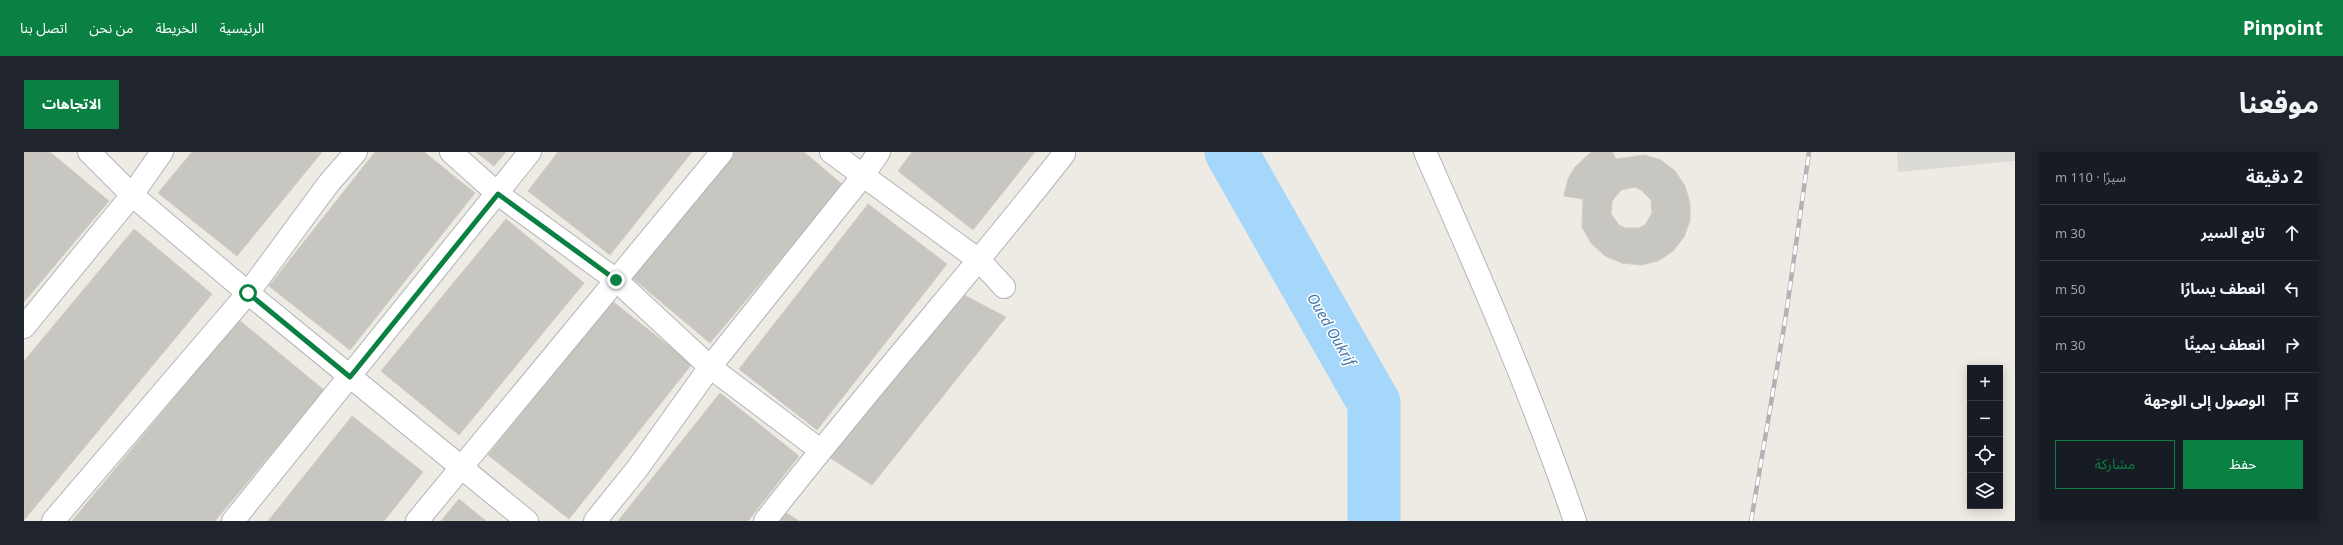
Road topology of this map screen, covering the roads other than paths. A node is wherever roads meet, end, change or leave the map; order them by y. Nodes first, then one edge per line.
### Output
1 (89, 152) edge
2 (162, 152) edge
3 (356, 152) edge
4 (451, 152) edge
5 (530, 152) edge
6 (722, 152) edge
7 (831, 152) edge
8 (879, 152) edge
9 (1425, 152) edge
10 (1064, 154) dead end
11 (862, 176) junction
12 (498, 194) junction
13 (132, 195) junction
14 (980, 260) junction
15 (616, 280) junction
16 (1004, 287) dead end
17 (248, 293) junction
18 (24, 327) edge
19 (710, 367) junction
20 (350, 377) junction
21 (820, 450) junction
22 (462, 468) junction
23 (53, 521) edge
24 (232, 521) edge
25 (417, 521) edge
26 (527, 521) edge
27 (595, 521) edge
28 (765, 521) edge
29 (1575, 521) edge

1 - 13 street
2 - 13 street
3 - 17 street
4 - 12 street
5 - 12 street
6 - 15 street
7 - 11 street
8 - 11 street
9 - 29 street
10 - 14 street
11 - 14 street
11 - 19 street
12 - 15 street
12 - 20 street
13 - 17 street
13 - 18 street
14 - 16 street
14 - 21 street
15 - 19 street
15 - 22 street
17 - 20 street
17 - 23 street
19 - 21 street
19 - 27 street
20 - 22 street
20 - 24 street
21 - 28 street
22 - 25 street
22 - 26 street

